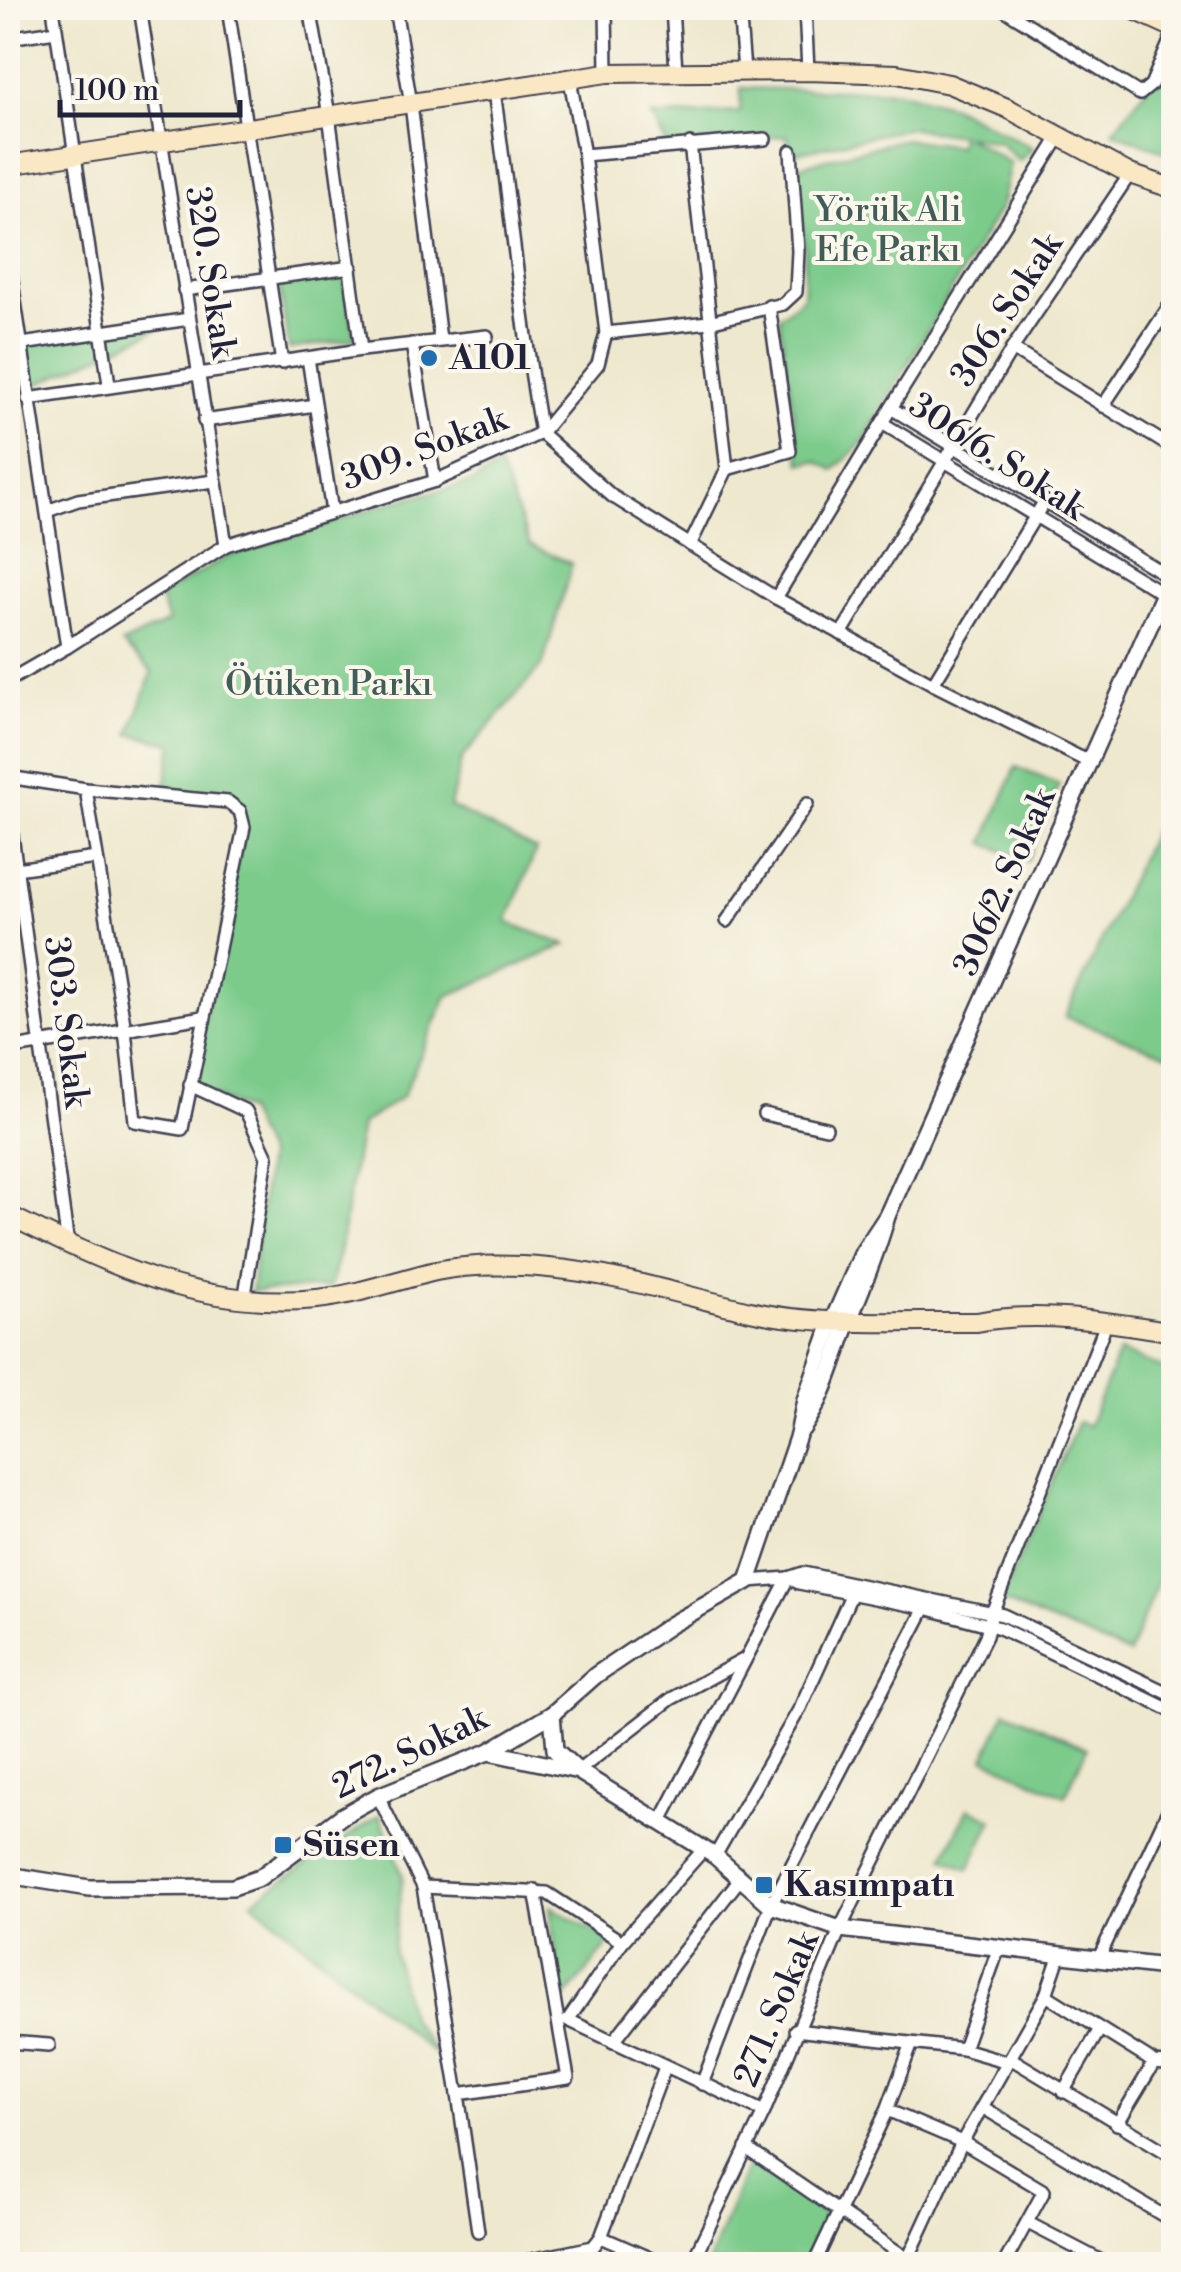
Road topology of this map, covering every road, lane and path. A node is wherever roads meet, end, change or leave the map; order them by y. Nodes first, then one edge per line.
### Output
1 (53, 8) edge
2 (140, 8) edge
3 (228, 8) edge
4 (310, 8) edge
5 (395, 8) edge
6 (606, 8) edge
7 (672, 8) edge
8 (738, 8) edge
9 (805, 8) edge
10 (1002, 8) edge
11 (1130, 8) edge
12 (1150, 8) edge
13 (1174, 18) edge
14 (1174, 30) edge
15 (56, 31) junction
16 (8, 38) edge
17 (676, 71) junction
18 (744, 71) junction
19 (808, 71) junction
20 (607, 73) junction
21 (570, 80) junction
22 (494, 92) junction
23 (412, 104) junction
24 (329, 116) junction
25 (248, 129) junction
26 (1060, 136) junction
27 (765, 139) dead end
28 (162, 142) junction
29 (690, 144) junction
30 (792, 151) dead end
31 (76, 155) junction
32 (584, 155) junction
33 (8, 165) edge
34 (1130, 174) junction
35 (1174, 189) edge
36 (8, 255) edge
37 (351, 267) junction
38 (270, 280) junction
39 (184, 290) junction
40 (1174, 299) edge
41 (769, 306) junction
42 (189, 319) junction
43 (709, 322) junction
44 (103, 333) junction
45 (606, 333) junction
46 (487, 336) dead end
47 (440, 340) junction
48 (22, 344) junction
49 (412, 344) junction
50 (1012, 348) junction
51 (361, 350) junction
52 (308, 358) junction
53 (282, 363) junction
54 (198, 374) junction
55 (109, 384) junction
56 (28, 398) junction
57 (315, 406) junction
58 (1103, 406) junction
59 (891, 408) junction
60 (204, 421) junction
61 (882, 422) junction
62 (541, 433) junction
63 (952, 447) junction
64 (1174, 449) edge
65 (944, 461) junction
66 (727, 469) junction
67 (214, 481) junction
68 (435, 481) junction
69 (1044, 502) junction
70 (47, 511) junction
71 (332, 512) junction
72 (1035, 516) junction
73 (226, 545) junction
74 (690, 545) junction
75 (1169, 581) edge
76 (776, 598) junction
77 (841, 634) junction
78 (67, 647) junction
79 (8, 681) edge
80 (933, 684) junction
81 (1091, 763) junction
82 (8, 777) edge
83 (86, 789) junction
84 (807, 804) dead end
85 (8, 806) edge
86 (97, 858) junction
87 (13, 869) edge
88 (727, 921) dead end
89 (204, 1018) junction
90 (125, 1030) junction
91 (40, 1043) junction
92 (8, 1049) edge
93 (190, 1085) junction
94 (764, 1114) dead end
95 (826, 1128) dead end
96 (8, 1215) edge
97 (68, 1245) junction
98 (244, 1302) junction
99 (843, 1316) junction
100 (1107, 1322) junction
101 (1174, 1332) edge
102 (788, 1578) junction
103 (748, 1581) junction
104 (852, 1593) junction
105 (924, 1608) junction
106 (990, 1619) junction
107 (743, 1660) junction
108 (1174, 1696) edge
109 (1174, 1712) edge
110 (552, 1714) junction
111 (488, 1752) junction
112 (578, 1771) junction
113 (378, 1796) junction
114 (1174, 1798) edge
115 (1169, 1815) edge
116 (661, 1820) junction
117 (709, 1852) junction
118 (8, 1871) edge
119 (739, 1880) junction
120 (423, 1886) junction
121 (535, 1890) junction
122 (771, 1905) junction
123 (840, 1929) junction
124 (622, 1942) junction
125 (999, 1947) junction
126 (1060, 1954) junction
127 (1098, 1960) junction
128 (1174, 1968) edge
129 (1046, 1995) junction
130 (563, 2020) junction
131 (1100, 2029) junction
132 (795, 2030) junction
133 (8, 2042) edge
134 (613, 2042) junction
135 (49, 2045) dead end
136 (911, 2046) junction
137 (963, 2050) junction
138 (1009, 2060) junction
139 (1154, 2063) junction
140 (1174, 2065) edge
141 (665, 2067) junction
142 (702, 2084) junction
143 (1063, 2092) junction
144 (458, 2094) junction
145 (982, 2107) junction
146 (886, 2110) junction
147 (764, 2112) junction
148 (1117, 2124) junction
149 (962, 2142) junction
150 (746, 2148) junction
151 (1173, 2157) edge
152 (836, 2212) junction
153 (1028, 2222) junction
154 (1174, 2222) edge
155 (478, 2230) dead end
156 (601, 2236) junction
157 (907, 2262) edge
158 (512, 2264) edge
159 (662, 2264) edge
160 (691, 2264) edge
161 (814, 2264) edge
162 (1004, 2264) edge
163 (1107, 2264) edge

1 - 15 street
2 - 28 street, 320. Sokak
3 - 25 street
4 - 24 street
5 - 23 street
6 - 20 street
7 - 17 street
8 - 18 street
9 - 19 street
10 - 14 street
11 - 14 main road
12 - 13 main road
15 - 16 street
15 - 31 street
17 - 18 main road
17 - 20 main road
18 - 19 main road
19 - 26 main road
20 - 21 main road
21 - 22 main road
21 - 32 street
22 - 23 main road
22 - 62 street
23 - 24 main road
23 - 47 street
24 - 25 main road
24 - 37 street
25 - 28 main road
25 - 38 street
26 - 34 main road
26 - 59 street
27 - 29 street
28 - 31 main road
28 - 39 street, 320. Sokak
29 - 32 street
29 - 43 street
30 - 41 street
31 - 33 main road
31 - 44 street
32 - 45 street
34 - 35 main road
34 - 50 street, 306. Sokak
36 - 48 street
37 - 38 street
37 - 51 street
38 - 39 street
38 - 53 street
39 - 42 street, 320. Sokak
40 - 58 street
41 - 43 street
41 - 66 street
42 - 44 street
42 - 54 street, 320. Sokak
43 - 45 street
43 - 66 street
44 - 48 street
44 - 55 street
45 - 62 street
46 - 47 street
47 - 49 street
48 - 56 street
49 - 51 street
49 - 68 street
50 - 58 street
50 - 63 street, 306. Sokak
51 - 52 street
52 - 53 street
52 - 57 street
53 - 54 street
54 - 55 street
54 - 60 street, 320. Sokak
55 - 56 street
56 - 70 street
57 - 60 street
57 - 71 street
58 - 64 street
59 - 61 street, 306/6. Sokak
59 - 63 street, 306/6. Sokak
60 - 67 street, 320. Sokak
61 - 65 street, 306/6. Sokak
61 - 76 street
62 - 68 street, 309. Sokak
62 - 74 street, 309. Sokak
63 - 65 street, 306. Sokak
63 - 69 street, 306/6. Sokak
65 - 72 street, 306/6. Sokak
65 - 77 street, 306. Sokak
66 - 74 street
67 - 70 street
67 - 73 street, 320. Sokak
68 - 71 street, 309. Sokak
69 - 72 street
69 - 75 street, 306/6. Sokak
70 - 78 street
71 - 73 street, 309. Sokak
72 - 75 street, 306/6. Sokak
72 - 80 street
73 - 78 street, 309. Sokak
74 - 76 street, 309. Sokak
75 - 81 street, 306/2. Sokak
76 - 77 street, 309. Sokak
77 - 80 street, 309. Sokak
78 - 79 street, 309. Sokak
80 - 81 street, 309. Sokak
81 - 99 street, 306/2. Sokak
82 - 83 street
83 - 86 street
83 - 89 street
84 - 88 street
85 - 87 street, 303. Sokak
86 - 87 street
86 - 90 street
87 - 91 street, 303. Sokak
89 - 90 street
89 - 93 street
90 - 91 street
90 - 93 street
91 - 92 street
91 - 97 street, 303. Sokak
93 - 98 street
94 - 95 street
96 - 97 main road
97 - 98 main road
98 - 99 main road
99 - 100 main road
99 - 103 street, 306/2. Sokak
100 - 101 main road
100 - 106 street, 271. Sokak
102 - 103 street, 272. Sokak
102 - 104 street, 272. Sokak
102 - 106 street, 272. Sokak
102 - 107 street
103 - 110 street, 272. Sokak
104 - 105 street, 272. Sokak
104 - 117 street
105 - 106 street, 272. Sokak
105 - 122 street
106 - 108 street
106 - 109 street
106 - 123 street, 271. Sokak
107 - 112 street
107 - 116 street
110 - 111 street, 272. Sokak
110 - 112 street
111 - 112 street
111 - 113 street, 272. Sokak
112 - 116 street
113 - 118 street, 272. Sokak
113 - 120 street
114 - 115 street
115 - 127 street
116 - 117 street
117 - 119 street
117 - 124 street
119 - 122 street
119 - 134 street
120 - 121 street
120 - 144 street
121 - 124 street
121 - 130 street
122 - 123 street
122 - 142 street
123 - 125 street
123 - 132 street, 271. Sokak
124 - 130 street
125 - 126 street
125 - 137 street
126 - 127 street
126 - 129 street
127 - 128 street
129 - 131 street
129 - 138 street
130 - 134 street
130 - 144 street
131 - 139 street
131 - 143 street
132 - 136 street
132 - 147 street, 271. Sokak
133 - 135 street
134 - 141 street
136 - 137 street
136 - 146 street
137 - 138 street
138 - 143 street
138 - 145 street
139 - 140 street
139 - 148 street
141 - 142 street
141 - 156 street
142 - 147 street
143 - 148 street
144 - 155 street
145 - 149 street
145 - 154 street
146 - 149 street
146 - 152 street
147 - 150 street, 271. Sokak
148 - 151 street
149 - 153 street
149 - 157 street
150 - 152 street
150 - 160 street, 271. Sokak
152 - 157 street
152 - 161 street
153 - 162 street
153 - 163 street
156 - 158 street
156 - 159 street

